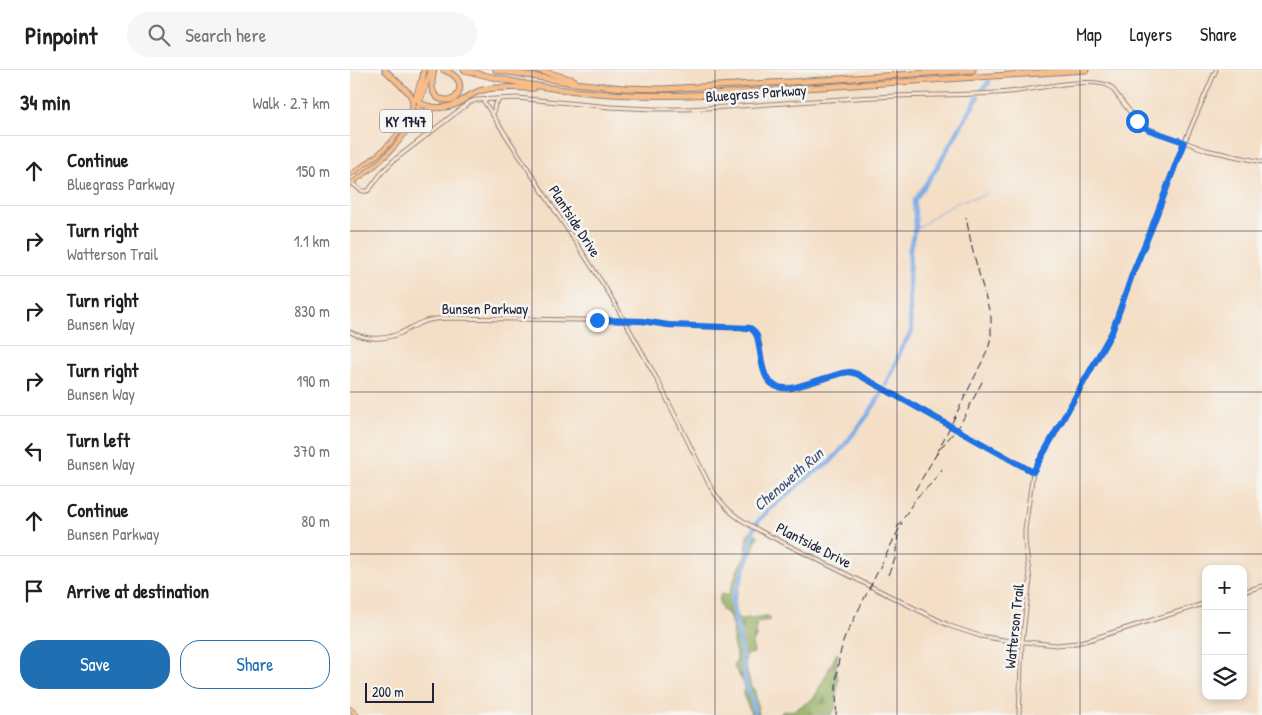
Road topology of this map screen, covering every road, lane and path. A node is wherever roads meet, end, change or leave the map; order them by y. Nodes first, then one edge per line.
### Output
1 (385, 70) edge
2 (424, 70) edge
3 (432, 70) edge
4 (444, 70) edge
5 (464, 70) edge
6 (496, 70) edge
7 (538, 70) edge
8 (974, 70) edge
9 (1086, 70) edge
10 (1216, 70) edge
11 (584, 84) junction
12 (558, 88) junction
13 (501, 98) junction
14 (483, 100) junction
15 (420, 103) junction
16 (413, 105) junction
17 (438, 107) junction
18 (493, 114) junction
19 (412, 121) junction
20 (1184, 142) junction
21 (1262, 162) edge
22 (350, 175) edge
23 (351, 182) edge
24 (625, 321) junction
25 (350, 332) edge
26 (1033, 472) junction
27 (1262, 586) edge
28 (1247, 591) edge
29 (1202, 604) edge
30 (1022, 642) junction
31 (350, 709) edge
32 (357, 715) edge
33 (1019, 715) edge

1 - 16 highway
2 - 15 highway
2 - 16 main road, KY 1747
3 - 4 highway
3 - 15 main road, KY 1747
5 - 12 highway
6 - 11 highway
7 - 11 highway
8 - 11 highway
9 - 12 highway
10 - 20 street, Watterson Trail
12 - 17 highway
13 - 14 street, Bluegrass Parkway
13 - 18 street
13 - 20 street, Bluegrass Parkway
14 - 18 street, Plantside Drive
14 - 23 street, Bluegrass Parkway
15 - 17 highway
15 - 19 main road, KY 1747
16 - 22 main road, KY 1747
17 - 19 highway
18 - 24 street, Plantside Drive
19 - 23 main road, KY 1747
20 - 21 street, Bluegrass Parkway
20 - 26 street, Watterson Trail
24 - 25 street, Bunsen Parkway
24 - 26 street, Bunsen Parkway
24 - 30 street, Plantside Drive
26 - 30 street, Watterson Trail
27 - 28 street
29 - 30 street, Plantside Drive
30 - 33 street, Watterson Trail
31 - 32 main road

